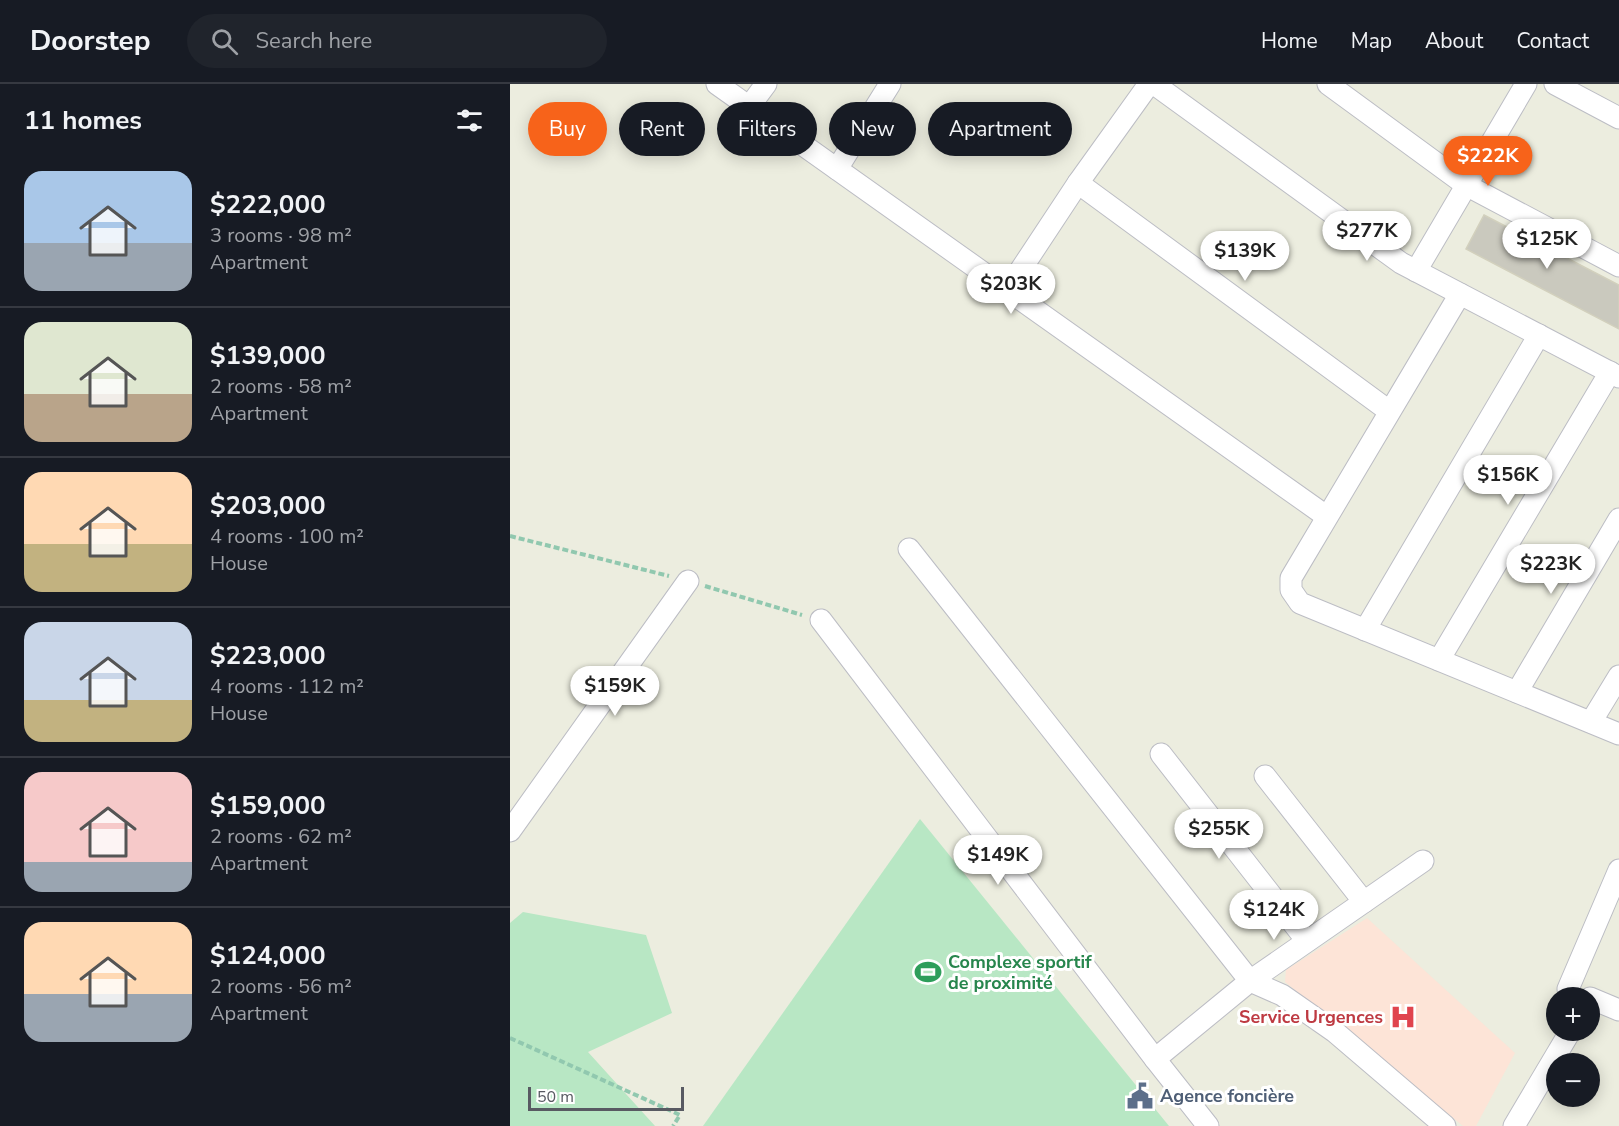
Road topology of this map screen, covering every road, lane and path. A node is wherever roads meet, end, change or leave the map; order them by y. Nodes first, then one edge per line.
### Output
1 (717, 84) edge
2 (766, 84) edge
3 (890, 84) edge
4 (1152, 84) edge
5 (1328, 84) edge
6 (1526, 84) edge
7 (1555, 84) edge
8 (742, 102) edge
9 (753, 102) edge
10 (1619, 118) edge
11 (817, 155) edge
12 (837, 169) junction
13 (1077, 183) junction
14 (1466, 185) junction
15 (1619, 266) edge
16 (1416, 271) junction
17 (1008, 289) junction
18 (1460, 294) junction
19 (1539, 335) junction
20 (1615, 374) edge
21 (1389, 411) junction
22 (1326, 516) junction
23 (1619, 519) edge
24 (909, 549) dead end
25 (688, 580) dead end
26 (821, 620) dead end
27 (1365, 630) junction
28 (1439, 660) junction
29 (1619, 676) edge
30 (1517, 692) junction
31 (1591, 722) junction
32 (1619, 734) edge
33 (1161, 754) dead end
34 (1265, 776) dead end
35 (510, 831) edge
36 (1423, 861) dead end
37 (1619, 870) edge
38 (1364, 902) junction
39 (1307, 941) junction
40 (1250, 981) junction
41 (1571, 987) edge
42 (1600, 1002) edge
43 (1619, 1010) edge
44 (510, 1038) edge
45 (1564, 1041) edge
46 (1155, 1059) junction
47 (673, 1126) edge
48 (1208, 1126) edge
49 (1445, 1126) edge
50 (1514, 1126) edge

1 - 8 street
2 - 9 street
3 - 12 street
4 - 13 street
4 - 16 street
5 - 14 street
6 - 14 street
7 - 10 street
11 - 12 street
12 - 17 street
13 - 17 street
13 - 21 street
14 - 15 street
14 - 16 street
16 - 18 street
17 - 22 street
18 - 19 street
18 - 21 street
19 - 20 street
19 - 27 street
20 - 28 street
21 - 22 street
22 - 27 street
23 - 30 street
24 - 40 street
25 - 35 street
26 - 46 street
27 - 28 street
28 - 30 street
29 - 31 street
30 - 31 street
31 - 32 street
33 - 39 street
34 - 38 street
36 - 38 street
37 - 41 street
38 - 39 street
39 - 40 street
40 - 46 street
40 - 49 street
42 - 43 street
44 - 47 path
45 - 50 street
46 - 48 street

